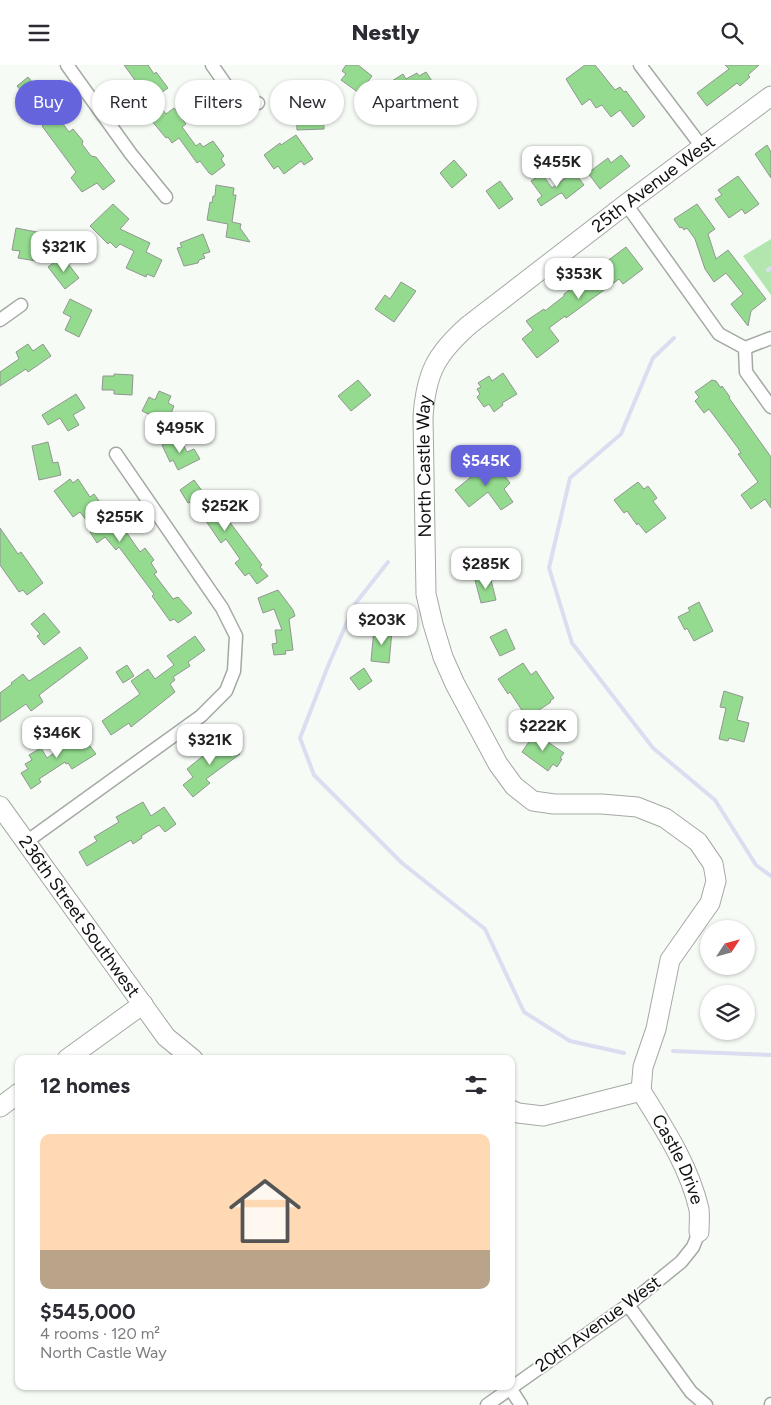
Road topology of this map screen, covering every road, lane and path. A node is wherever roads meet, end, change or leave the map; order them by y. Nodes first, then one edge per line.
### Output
1 (66, 65) edge
2 (212, 65) edge
3 (640, 65) edge
4 (222, 80) edge
5 (771, 96) edge
6 (702, 147) junction
7 (166, 197) dead end
8 (626, 204) junction
9 (21, 305) dead end
10 (0, 320) edge
11 (771, 338) edge
12 (745, 348) junction
13 (444, 350) joint
14 (771, 407) edge
15 (116, 453) dead end
16 (0, 806) edge
17 (26, 842) junction
18 (143, 1003) junction
19 (72, 1055) edge
20 (188, 1055) edge
21 (641, 1091) junction
22 (15, 1096) edge
23 (0, 1107) edge
24 (515, 1112) edge
25 (699, 1232) joint
26 (628, 1305) junction
27 (515, 1384) edge
28 (507, 1390) edge
29 (511, 1390) edge
30 (487, 1405) edge
31 (521, 1405) edge
32 (706, 1405) edge

1 - 7 street
2 - 4 street
3 - 6 street
5 - 6 street, 25th Avenue West
6 - 8 street, 25th Avenue West
8 - 12 street
8 - 13 street, 25th Avenue West
9 - 10 street
11 - 12 street
12 - 14 street
13 - 21 street, North Castle Way
15 - 17 street
16 - 17 street, 236th Street Southwest
17 - 18 street, 236th Street Southwest
18 - 19 street
18 - 20 street, 236th Street Southwest
21 - 24 street
21 - 25 street, Castle Drive
22 - 23 street
25 - 26 street, 20th Avenue West
26 - 27 street, 20th Avenue West
26 - 32 street
28 - 30 street, 20th Avenue West
29 - 31 street

